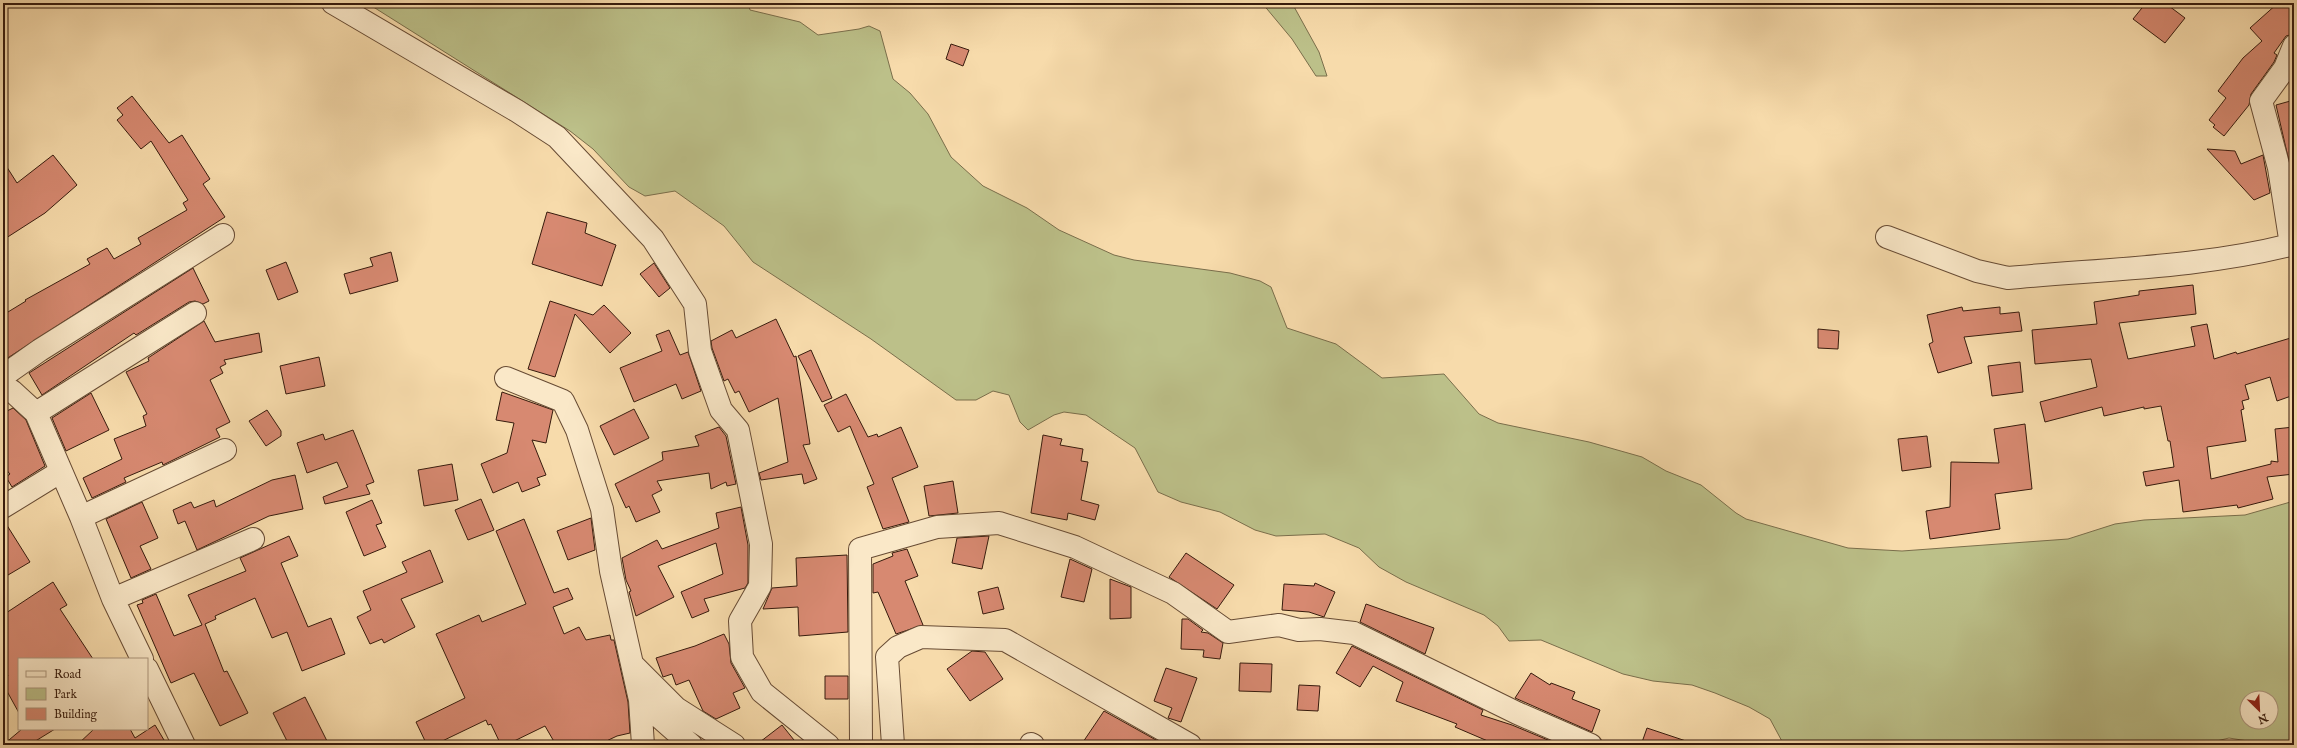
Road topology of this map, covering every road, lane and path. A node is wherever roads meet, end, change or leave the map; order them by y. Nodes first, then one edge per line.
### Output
1 (333, 3) edge
2 (2294, 46) edge
3 (224, 235) dead end
4 (1887, 237) dead end
5 (2292, 244) edge
6 (195, 313) dead end
7 (3, 376) edge
8 (506, 378) dead end
9 (3, 391) edge
10 (36, 412) junction
11 (225, 450) dead end
12 (60, 472) junction
13 (3, 507) edge
14 (81, 517) junction
15 (253, 539) dead end
16 (113, 599) junction
17 (142, 658) edge
18 (632, 664) junction
19 (148, 671) edge
20 (640, 700) junction
21 (184, 745) edge
22 (642, 745) edge
23 (691, 745) edge
24 (734, 745) edge
25 (828, 745) edge
26 (861, 745) edge
27 (893, 745) edge
28 (1190, 745) edge
29 (1591, 745) edge

1 - 25 street
2 - 5 street
3 - 7 street
4 - 5 street
6 - 10 street
8 - 18 street
9 - 10 street
10 - 12 street
11 - 14 street
12 - 13 street
12 - 14 street
14 - 16 street
15 - 16 street
16 - 17 street
18 - 20 street
18 - 24 street
19 - 21 street
20 - 22 street
20 - 23 street
26 - 29 street
27 - 28 street

